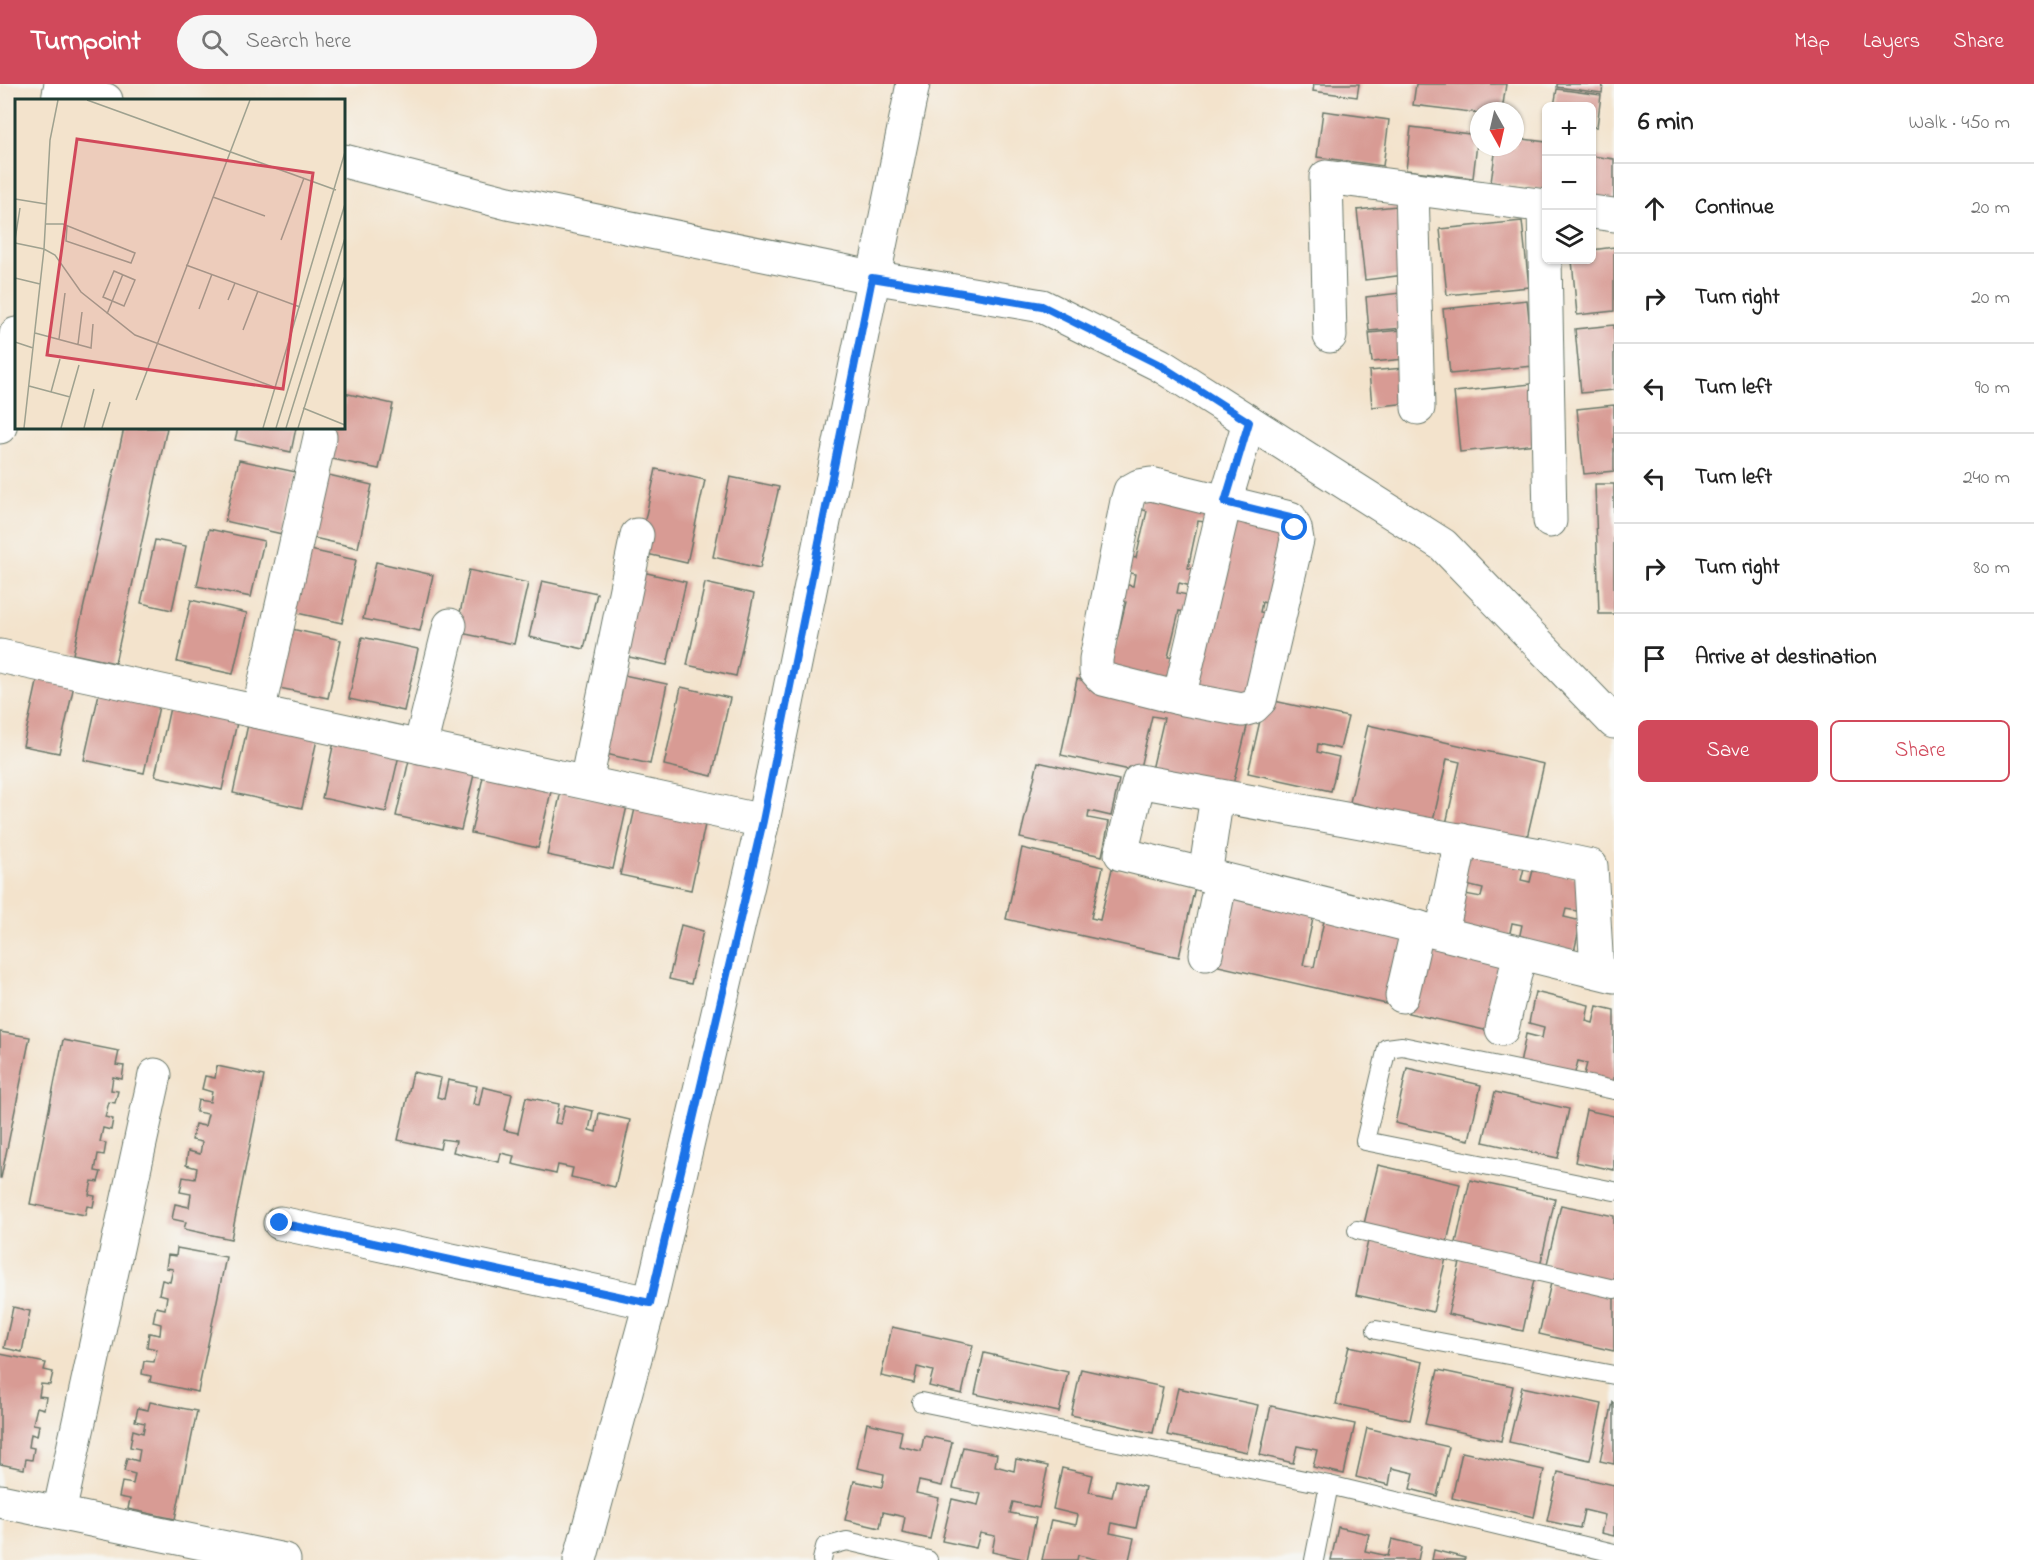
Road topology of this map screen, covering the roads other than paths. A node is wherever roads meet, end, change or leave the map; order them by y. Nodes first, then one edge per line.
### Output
1 (914, 84) edge
2 (59, 91) edge
3 (101, 99) edge
4 (345, 161) edge
5 (1412, 188) junction
6 (1542, 206) edge
7 (1545, 210) edge
8 (1596, 213) edge
9 (1614, 215) edge
10 (872, 278) junction
11 (1330, 336) dead end
12 (15, 340) edge
13 (1418, 408) dead end
14 (1249, 422) junction
15 (0, 427) edge
16 (320, 436) dead end
17 (1225, 502) junction
18 (1550, 521) dead end
19 (636, 535) dead end
20 (450, 625) dead end
21 (0, 656) edge
22 (1179, 698) junction
23 (258, 712) junction
24 (1614, 722) edge
25 (420, 747) junction
26 (586, 782) junction
27 (1217, 796) junction
28 (763, 821) junction
29 (1461, 840) junction
30 (1213, 877) junction
31 (1430, 930) junction
32 (1521, 953) junction
33 (1206, 954) dead end
34 (1605, 974) edge
35 (1402, 996) dead end
36 (1502, 1029) dead end
37 (155, 1075) dead end
38 (1614, 1090) edge
39 (1614, 1191) edge
40 (280, 1223) dead end
41 (1357, 1230) dead end
42 (1614, 1289) edge
43 (650, 1303) junction
44 (1376, 1330) dead end
45 (1614, 1375) edge
46 (921, 1402) dead end
47 (1329, 1485) junction
48 (0, 1501) edge
49 (58, 1512) junction
50 (1614, 1553) edge
51 (284, 1560) edge
52 (580, 1560) edge
53 (822, 1560) edge
54 (928, 1560) edge
55 (1314, 1560) edge

1 - 10 street
2 - 3 street
4 - 10 street
5 - 6 street
5 - 11 street
5 - 13 street
7 - 18 street
8 - 9 street
10 - 14 street
10 - 28 street
12 - 15 street
14 - 17 street
14 - 24 street
16 - 23 street
17 - 22 street
17 - 22 street
17 - 22 street
19 - 26 street
20 - 25 street
21 - 23 street
23 - 25 street
25 - 26 street
26 - 28 street
27 - 29 street
27 - 30 street
27 - 30 street
28 - 43 street
29 - 31 street
29 - 34 street
30 - 31 street
30 - 33 street
31 - 32 street
31 - 35 street
32 - 34 street
32 - 36 street
37 - 49 street
38 - 39 lane
40 - 43 street
41 - 42 lane
43 - 52 street
44 - 45 lane
46 - 47 lane
47 - 50 lane
47 - 55 lane
48 - 49 street
49 - 51 street
53 - 54 lane

